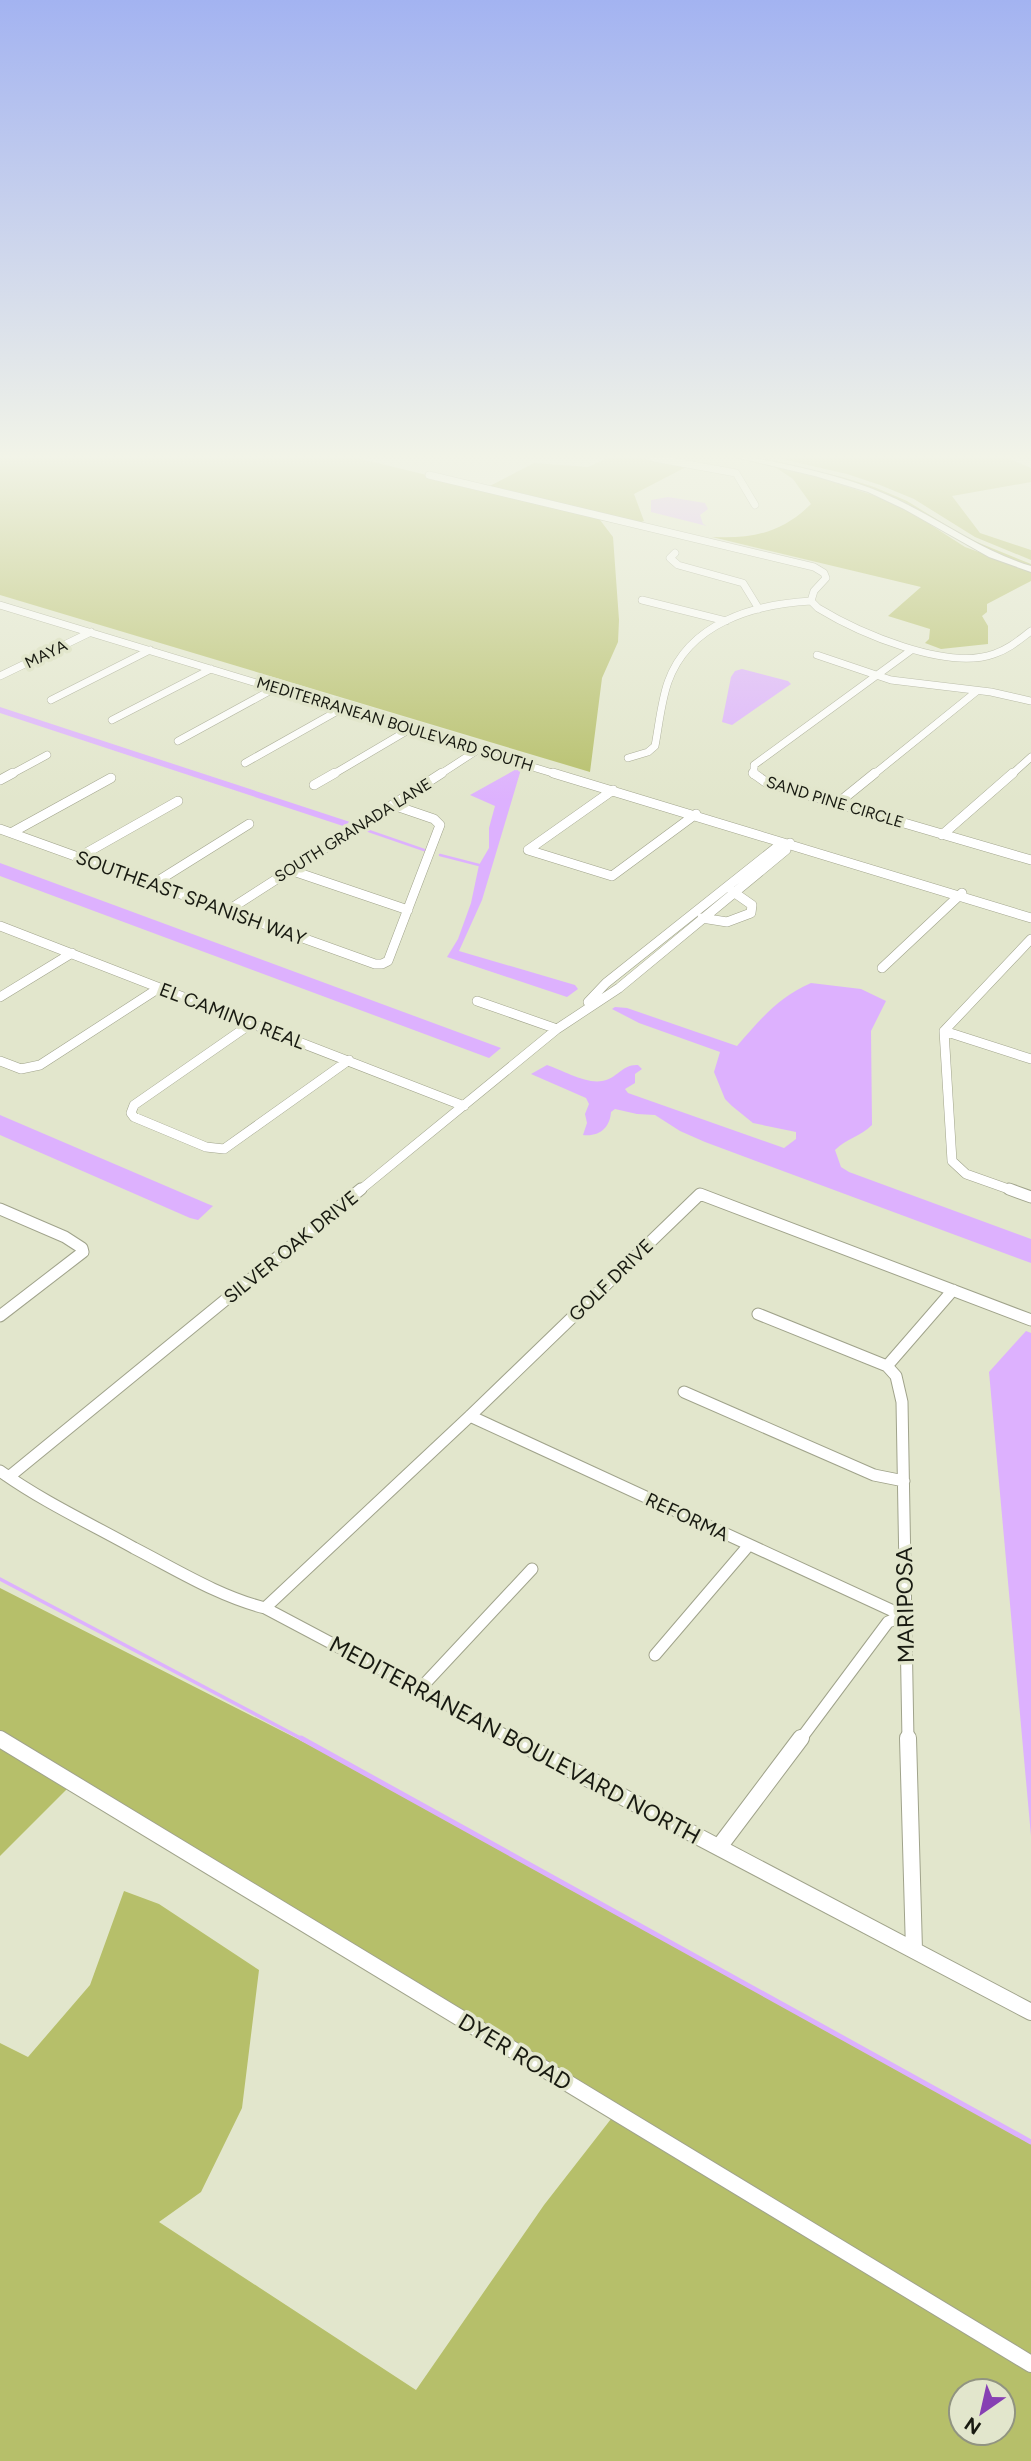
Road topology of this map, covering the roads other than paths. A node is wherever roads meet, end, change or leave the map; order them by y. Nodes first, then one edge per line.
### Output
1 (706, 573) edge
2 (824, 573) edge
3 (642, 600) dead end
4 (811, 601) junction
5 (0, 605) edge
6 (758, 609) junction
7 (1031, 619) edge
8 (726, 621) junction
9 (1031, 631) edge
10 (91, 632) junction
11 (1021, 641) junction
12 (149, 650) junction
13 (910, 651) junction
14 (817, 655) dead end
15 (211, 669) junction
16 (0, 676) edge
17 (874, 676) junction
18 (275, 688) junction
19 (977, 691) junction
20 (51, 700) dead end
21 (1031, 701) edge
22 (341, 709) junction
23 (112, 720) dead end
24 (410, 729) junction
25 (178, 741) dead end
26 (479, 749) junction
27 (47, 755) dead end
28 (1031, 757) edge
29 (628, 758) dead end
30 (245, 763) dead end
31 (111, 778) dead end
32 (0, 780) edge
33 (314, 785) dead end
34 (613, 790) junction
35 (178, 801) dead end
36 (838, 803) junction
37 (393, 805) junction
38 (696, 814) junction
39 (250, 824) dead end
40 (0, 829) edge
41 (10, 833) junction
42 (942, 835) junction
43 (787, 845) junction
44 (79, 857) junction
45 (1031, 860) edge
46 (290, 870) junction
47 (153, 884) junction
48 (730, 890) junction
49 (961, 894) junction
50 (226, 911) junction
51 (408, 911) junction
52 (1031, 912) edge
53 (692, 915) junction
54 (1031, 918) edge
55 (704, 919) junction
56 (0, 926) edge
57 (1031, 939) edge
58 (72, 953) junction
59 (882, 968) dead end
60 (159, 988) junction
61 (0, 997) edge
62 (477, 1001) dead end
63 (572, 1018) junction
64 (252, 1023) junction
65 (556, 1029) junction
66 (944, 1031) junction
67 (1031, 1059) edge
68 (349, 1060) junction
69 (0, 1061) edge
70 (464, 1106) junction
71 (1031, 1197) edge
72 (0, 1209) edge
73 (953, 1290) junction
74 (758, 1314) dead end
75 (0, 1316) edge
76 (1031, 1320) edge
77 (887, 1366) junction
78 (684, 1392) dead end
79 (470, 1416) junction
80 (5, 1473) edge
81 (904, 1481) junction
82 (749, 1545) junction
83 (532, 1569) dead end
84 (265, 1608) junction
85 (904, 1616) junction
86 (655, 1655) dead end
87 (418, 1691) junction
88 (0, 1739) edge
89 (719, 1847) junction
90 (914, 1950) junction
91 (1031, 2012) edge
92 (1031, 2364) edge

1 - 6 street
2 - 4 street
3 - 8 street
4 - 6 street
4 - 13 street
5 - 10 street, MEDITERRANEAN BOULEVARD SOUTH
6 - 8 street
7 - 11 street
8 - 29 street
9 - 11 street
10 - 12 street, MEDITERRANEAN BOULEVARD SOUTH
10 - 16 street, MAYA
11 - 13 street
12 - 15 street, MEDITERRANEAN BOULEVARD SOUTH
12 - 20 street
13 - 17 street, SAND PINE CIRCLE
14 - 17 street
15 - 18 street, MEDITERRANEAN BOULEVARD SOUTH
15 - 23 street
17 - 19 street
17 - 36 street, SAND PINE CIRCLE
18 - 22 street, MEDITERRANEAN BOULEVARD SOUTH
18 - 25 street
19 - 21 street
19 - 36 street
22 - 24 street, MEDITERRANEAN BOULEVARD SOUTH
22 - 30 street
24 - 26 street, MEDITERRANEAN BOULEVARD SOUTH
24 - 33 street
26 - 34 street, MEDITERRANEAN BOULEVARD SOUTH
26 - 37 street, SOUTH GRANADA LANE
27 - 32 street
28 - 42 street
31 - 41 street
34 - 38 street, MEDITERRANEAN BOULEVARD SOUTH
34 - 38 street
35 - 44 street
36 - 42 street, SAND PINE CIRCLE
37 - 46 street, SOUTH GRANADA LANE
37 - 51 street
38 - 43 street, MEDITERRANEAN BOULEVARD SOUTH
39 - 47 street
40 - 41 street, SOUTHEAST SPANISH WAY
41 - 44 street, SOUTHEAST SPANISH WAY
42 - 45 street, SAND PINE CIRCLE
43 - 48 street, SILVER OAK DRIVE
43 - 49 street, MEDITERRANEAN BOULEVARD SOUTH
44 - 47 street, SOUTHEAST SPANISH WAY
46 - 50 street, SOUTH GRANADA LANE
46 - 51 street
47 - 50 street, SOUTHEAST SPANISH WAY
48 - 53 street, SILVER OAK DRIVE
48 - 55 street, SILVER OAK DRIVE
48 - 55 street
49 - 52 street, MEDITERRANEAN BOULEVARD SOUTH
49 - 54 street, MEDITERRANEAN BOULEVARD SOUTH
49 - 59 street
50 - 51 street, SOUTHEAST SPANISH WAY
53 - 55 street
53 - 63 street, SILVER OAK DRIVE
55 - 63 street, SILVER OAK DRIVE
56 - 58 street, EL CAMINO REAL
57 - 66 street
58 - 60 street, EL CAMINO REAL
58 - 61 street
60 - 64 street, EL CAMINO REAL
60 - 69 street
62 - 65 street
63 - 65 street, SILVER OAK DRIVE
64 - 68 street, EL CAMINO REAL
64 - 68 street
65 - 70 street, SILVER OAK DRIVE
66 - 67 street
66 - 71 street
68 - 70 street, EL CAMINO REAL
70 - 80 street, SILVER OAK DRIVE
72 - 75 street
73 - 76 street, GOLF DRIVE
73 - 77 street
73 - 79 street, GOLF DRIVE
74 - 77 street
77 - 81 street, MARIPOSA
78 - 81 street
79 - 82 street, REFORMA
79 - 84 street, GOLF DRIVE
80 - 84 street, MEDITERRANEAN BOULEVARD NORTH
81 - 85 street, MARIPOSA
82 - 85 street, REFORMA
82 - 86 street
83 - 87 street
84 - 87 street, MEDITERRANEAN BOULEVARD NORTH
85 - 89 street
85 - 90 street, MARIPOSA
87 - 89 street, MEDITERRANEAN BOULEVARD NORTH
88 - 92 street, DYER ROAD
89 - 90 street, MEDITERRANEAN BOULEVARD NORTH
90 - 91 street, MEDITERRANEAN BOULEVARD NORTH

